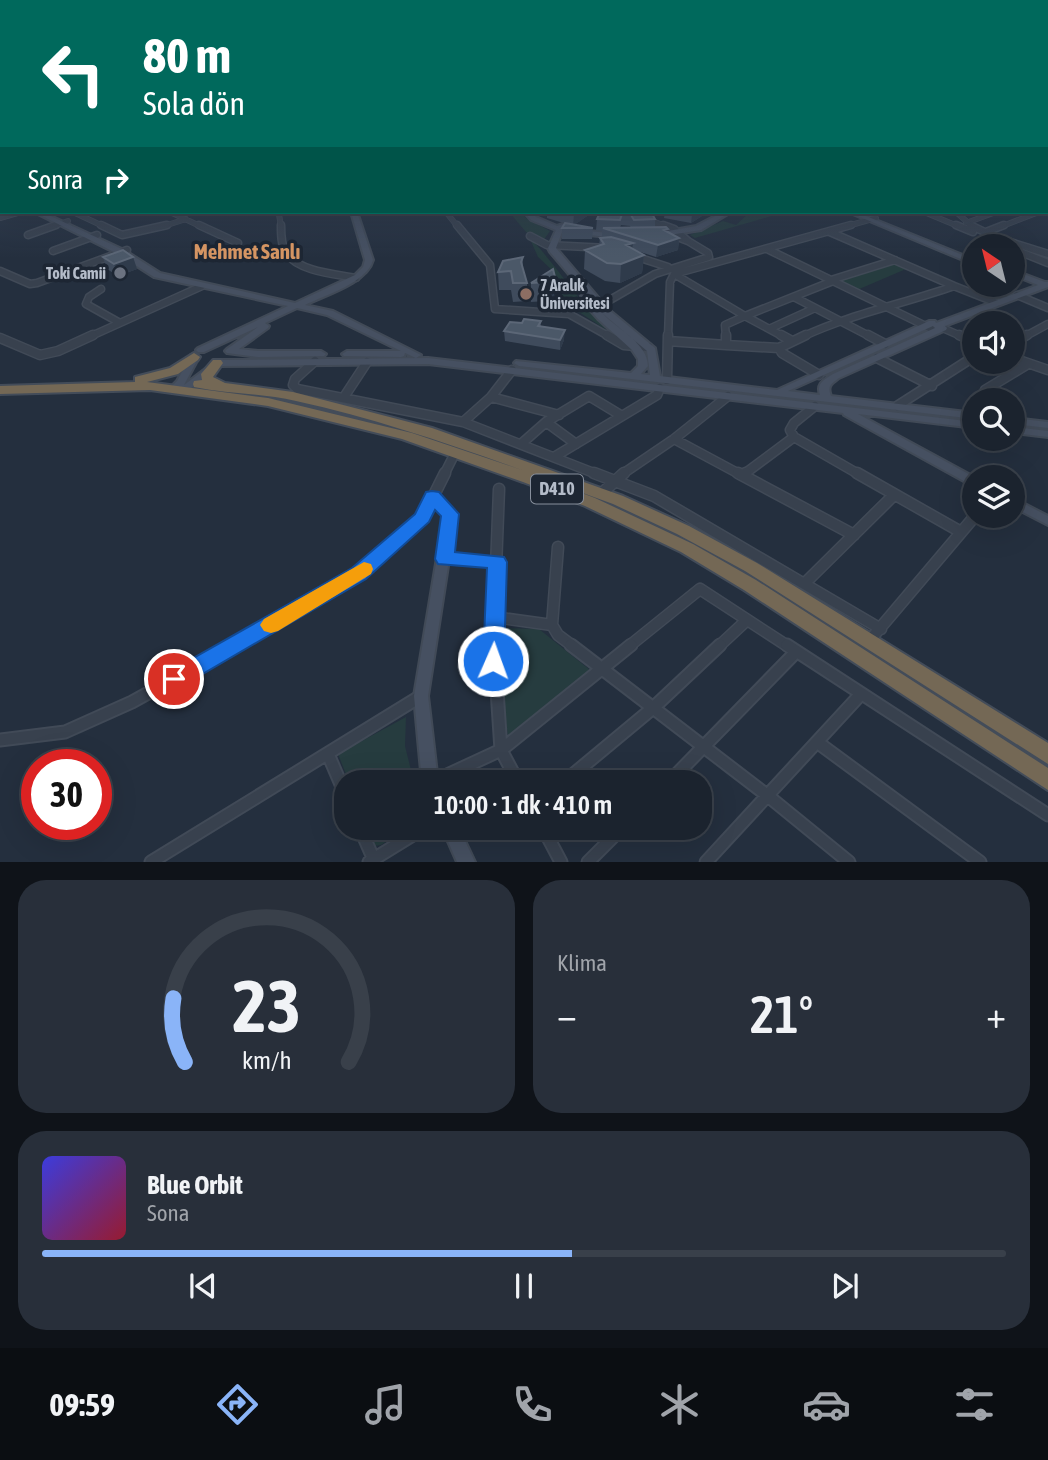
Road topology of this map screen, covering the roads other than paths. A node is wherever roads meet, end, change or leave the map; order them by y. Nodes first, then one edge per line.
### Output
1 (42, 214) edge
2 (50, 214) edge
3 (77, 214) edge
4 (175, 214) edge
5 (279, 214) dead end
6 (355, 214) edge
7 (361, 214) edge
8 (448, 214) edge
9 (529, 214) edge
10 (715, 214) edge
11 (725, 214) edge
12 (858, 214) edge
13 (865, 214) edge
14 (929, 214) edge
15 (958, 214) edge
16 (991, 214) edge
17 (1031, 214) edge
18 (186, 219) junction
19 (874, 219) junction
20 (64, 223) junction
21 (967, 223) junction
22 (559, 227) junction
23 (671, 232) junction
24 (830, 232) junction
25 (986, 232) junction
26 (647, 234) edge
27 (977, 234) edge
28 (28, 235) dead end
29 (623, 235) edge
30 (93, 236) junction
31 (530, 236) dead end
32 (688, 240) junction
33 (238, 243) dead end
34 (549, 245) junction
35 (767, 248) junction
36 (703, 250) junction
37 (52, 251) dead end
38 (124, 251) junction
39 (620, 251) edge
40 (962, 252) edge
41 (1026, 254) edge
42 (1048, 254) edge
43 (962, 257) edge
44 (895, 260) junction
45 (1048, 263) edge
46 (668, 267) junction
47 (656, 270) junction
48 (0, 271) edge
49 (674, 274) junction
50 (356, 278) junction
51 (1026, 278) edge
52 (832, 281) junction
53 (202, 286) junction
54 (954, 286) junction
55 (1043, 286) edge
56 (101, 289) dead end
57 (1026, 292) edge
58 (794, 297) junction
59 (1010, 298) edge
60 (1024, 298) edge
61 (998, 303) junction
62 (305, 304) junction
63 (595, 305) junction
64 (887, 307) junction
65 (1048, 308) edge
66 (816, 309) junction
67 (745, 316) junction
68 (838, 320) junction
69 (120, 323) junction
70 (1048, 324) edge
71 (935, 327) junction
72 (769, 328) junction
73 (1025, 336) edge
74 (962, 337) edge
75 (0, 338) edge
76 (668, 341) junction
77 (792, 341) junction
78 (885, 344) junction
79 (726, 345) junction
80 (648, 347) junction
81 (636, 348) junction
82 (779, 348) junction
83 (230, 351) junction
84 (198, 354) junction
85 (416, 355) junction
86 (877, 358) junction
87 (315, 362) junction
88 (367, 362) junction
89 (216, 363) junction
90 (1025, 363) edge
91 (1028, 364) junction
92 (962, 365) edge
93 (512, 370) junction
94 (1048, 370) edge
95 (818, 375) junction
96 (634, 376) junction
97 (140, 380) junction
98 (661, 382) junction
99 (0, 383) edge
100 (182, 386) junction
101 (231, 386) junction
102 (932, 386) junction
103 (988, 388) edge
104 (0, 390) edge
105 (778, 392) junction
106 (728, 396) junction
107 (810, 396) junction
108 (344, 397) junction
109 (491, 397) junction
110 (828, 398) junction
111 (898, 406) junction
112 (815, 407) junction
113 (841, 409) junction
114 (962, 414) edge
115 (559, 415) junction
116 (622, 416) junction
117 (463, 422) junction
118 (546, 422) junction
119 (1025, 422) edge
120 (962, 423) edge
121 (1048, 425) edge
122 (1025, 431) edge
123 (1048, 434) edge
124 (794, 436) junction
125 (674, 439) junction
126 (521, 444) junction
127 (576, 444) junction
128 (455, 453) junction
129 (554, 457) junction
130 (743, 475) junction
131 (962, 475) edge
132 (607, 487) junction
133 (499, 489) dead end
134 (894, 495) junction
135 (432, 497) junction
136 (1025, 509) edge
137 (1048, 521) edge
138 (964, 528) edge
139 (961, 532) junction
140 (853, 535) junction
141 (558, 547) dead end
142 (445, 559) junction
143 (497, 562) junction
144 (805, 583) junction
145 (495, 617) junction
146 (747, 620) junction
147 (552, 625) junction
148 (876, 635) junction
149 (796, 652) junction
150 (602, 670) junction
151 (861, 694) junction
152 (421, 696) junction
153 (653, 708) junction
154 (0, 740) edge
155 (817, 742) junction
156 (703, 749) junction
157 (501, 750) junction
158 (328, 754) junction
159 (1048, 754) edge
160 (335, 770) edge
161 (430, 770) edge
162 (457, 770) edge
163 (512, 770) edge
164 (578, 770) edge
165 (681, 770) edge
166 (1048, 780) edge
167 (768, 796) junction
168 (1048, 815) edge
169 (365, 840) edge
170 (405, 840) edge
171 (456, 840) edge
172 (549, 840) edge
173 (610, 840) edge
174 (373, 860) edge
175 (151, 862) edge
176 (466, 862) edge
177 (561, 862) edge
178 (588, 862) edge
179 (706, 862) edge
180 (849, 862) edge
181 (980, 862) edge

1 - 20 street
2 - 20 street
3 - 18 street
4 - 18 street
5 - 50 street
6 - 50 street
7 - 62 street
8 - 81 street
9 - 22 street
10 - 23 street
11 - 23 street
12 - 19 street
13 - 19 street
14 - 27 street
15 - 21 street
16 - 21 street
17 - 25 street
18 - 33 street
19 - 24 street
19 - 40 street
19 - 43 street
20 - 28 street
20 - 30 street
21 - 25 street
22 - 29 street
22 - 34 street
23 - 26 street
23 - 32 street
23 - 32 street
24 - 35 street
24 - 44 street
25 - 42 street
30 - 37 street
30 - 38 street
31 - 34 street
32 - 36 street
34 - 39 street
34 - 63 street
35 - 49 street
35 - 52 street
36 - 46 street
36 - 63 street
38 - 48 street
38 - 53 street
38 - 62 street
41 - 45 street
44 - 52 street
44 - 54 street
46 - 47 street
46 - 47 street
47 - 63 street
49 - 67 street
49 - 76 street
50 - 62 street
51 - 55 street
52 - 58 street
52 - 64 street
53 - 62 street
53 - 69 street
54 - 61 street
54 - 64 street
55 - 57 street
56 - 69 street
58 - 66 street
58 - 67 street
59 - 61 street
60 - 65 street
61 - 71 street
62 - 83 street
62 - 84 street
62 - 85 street
63 - 80 street
63 - 81 street
64 - 68 street
64 - 71 street
66 - 68 street
66 - 72 street
67 - 72 street
67 - 79 street
68 - 77 street
68 - 78 street
69 - 75 street
70 - 73 street
71 - 74 street
71 - 78 street
71 - 86 street
72 - 77 street
76 - 79 street
76 - 98 street
77 - 82 street
78 - 95 street
79 - 82 street
80 - 81 street
80 - 98 street
81 - 96 street
82 - 95 street
83 - 84 street
83 - 85 street
83 - 89 street
84 - 89 street
84 - 97 highway
84 - 100 street
85 - 96 street
86 - 102 street
86 - 110 street
87 - 88 street
87 - 89 street
87 - 108 street
88 - 93 street
88 - 108 street
89 - 100 street
89 - 101 highway
90 - 91 street
91 - 94 street
91 - 103 street
92 - 102 street
93 - 98 street
93 - 109 street
95 - 105 street
95 - 107 street
96 - 98 street
97 - 99 highway, D410
97 - 100 highway, D410
98 - 105 street
98 - 106 street
98 - 116 street
100 - 101 highway, D410
100 - 104 highway, D410
100 - 128 highway, D410
101 - 132 highway, D410
102 - 111 street
105 - 107 street
106 - 112 street
106 - 125 street
107 - 110 street
107 - 112 street
108 - 117 street
109 - 115 street
109 - 117 street
110 - 111 street
110 - 113 street
111 - 114 street
112 - 113 street
112 - 124 street
113 - 120 street
113 - 131 street
115 - 116 street
115 - 118 street
116 - 127 street
117 - 126 street
118 - 126 street
118 - 127 street
119 - 121 street
122 - 123 street
124 - 130 street
124 - 134 street
125 - 130 street
125 - 132 street
126 - 129 street
127 - 129 street
128 - 135 street
128 - 166 highway, D410
129 - 132 street
130 - 140 street
132 - 144 street
132 - 148 highway, D410
133 - 143 street
134 - 139 street
134 - 140 street
135 - 142 street
135 - 154 street
136 - 137 street
138 - 139 street
139 - 148 street
140 - 144 street
141 - 147 street
142 - 143 street
142 - 152 street
143 - 145 street
144 - 148 street
145 - 147 street
145 - 157 street
146 - 149 street
146 - 150 street
146 - 153 street
147 - 150 street
148 - 159 highway, D410
149 - 151 street
149 - 156 street
150 - 153 street
150 - 157 street
151 - 155 street
151 - 168 street
152 - 158 street
152 - 161 street
153 - 156 street
153 - 164 street
155 - 167 street
155 - 181 street
156 - 165 street
156 - 167 street
157 - 162 street
157 - 163 street
158 - 160 street
158 - 175 street
167 - 179 street
167 - 180 street
169 - 174 street
170 - 174 street
171 - 176 street
172 - 177 street
173 - 178 street

